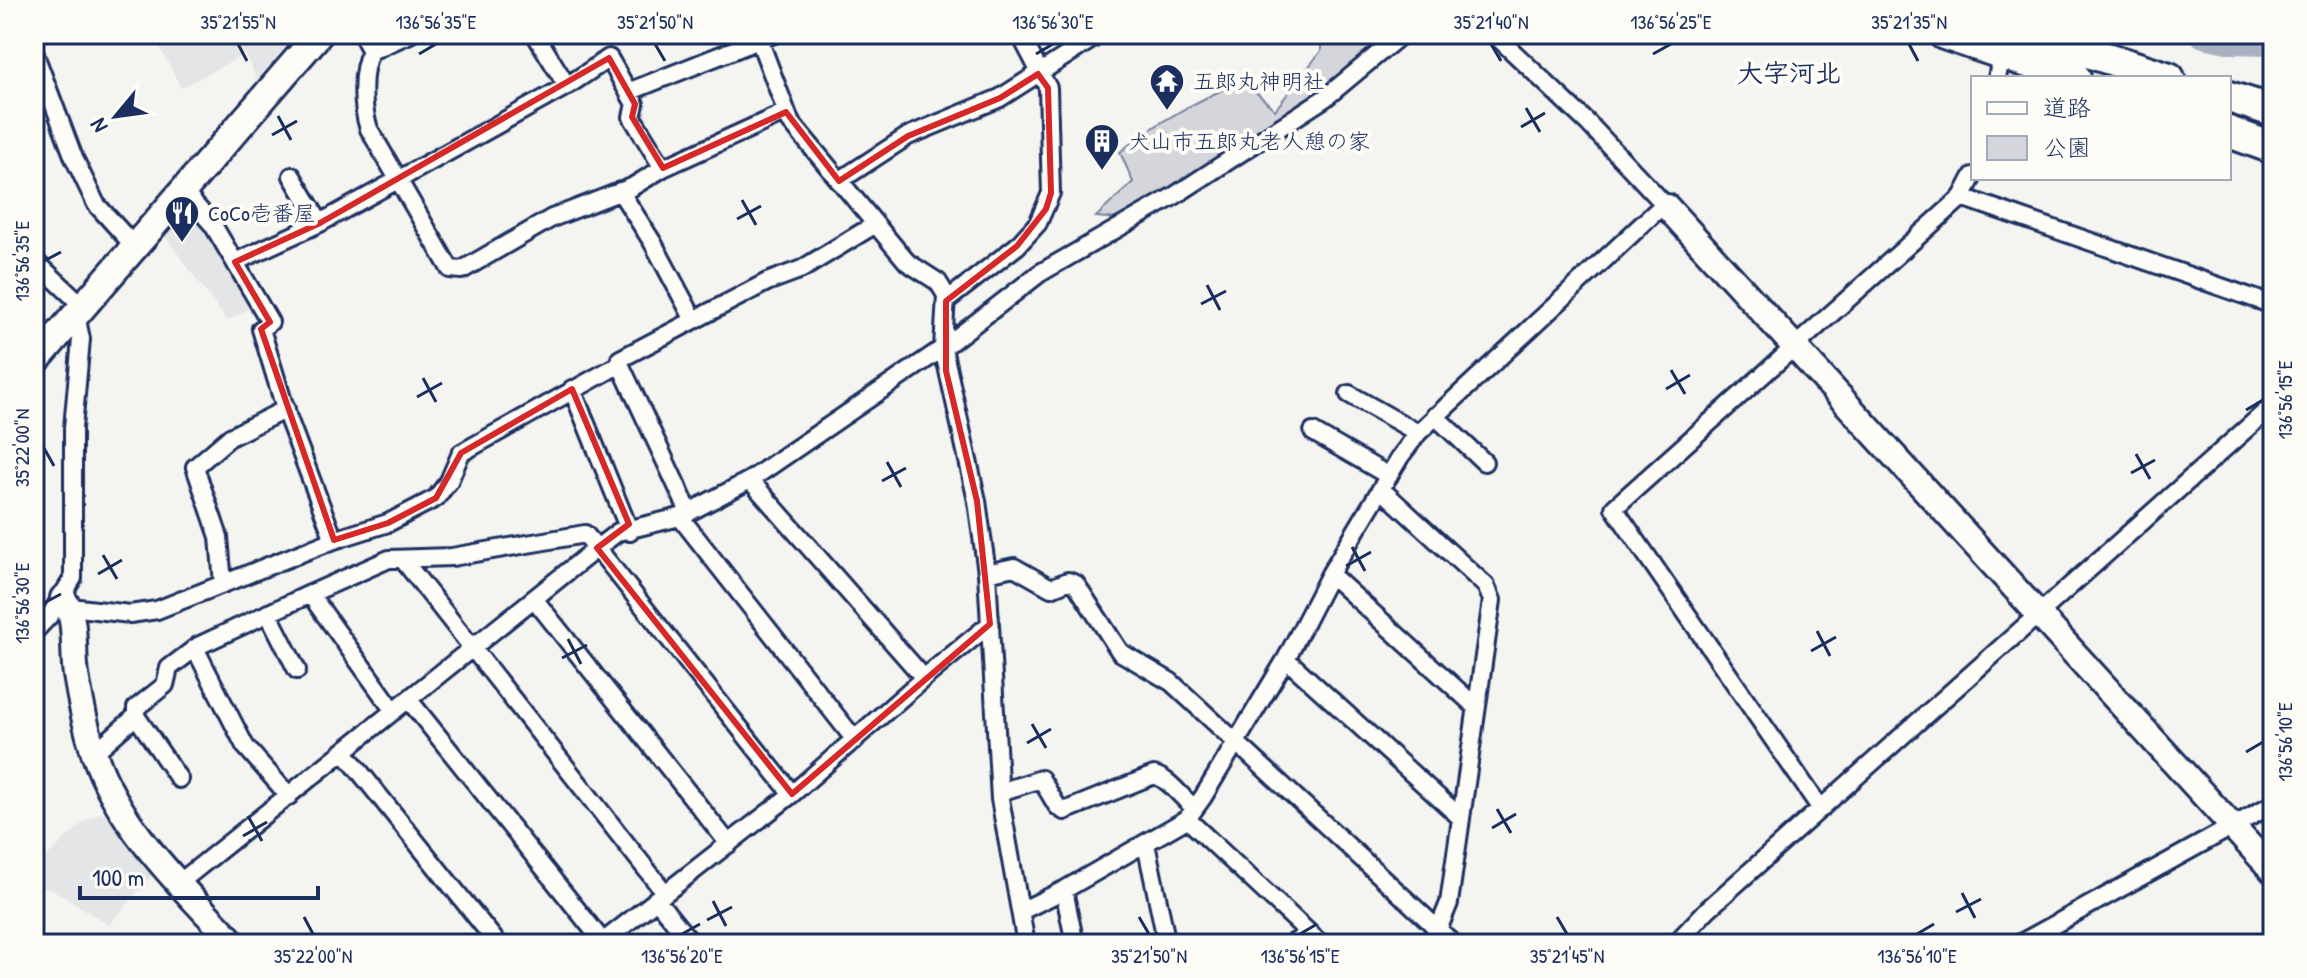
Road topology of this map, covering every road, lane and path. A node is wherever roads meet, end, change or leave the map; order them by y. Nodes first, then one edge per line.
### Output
1 (319, 34) edge
2 (362, 34) edge
3 (410, 34) edge
4 (535, 34) edge
5 (1020, 34) edge
6 (1402, 34) edge
7 (1494, 34) edge
8 (1944, 34) edge
9 (2032, 34) edge
10 (763, 36) edge
11 (1091, 37) edge
12 (371, 51) junction
13 (34, 52) edge
14 (2000, 66) edge
15 (1038, 74) junction
16 (2062, 76) edge
17 (2163, 76) edge
18 (567, 86) junction
19 (628, 92) junction
20 (2231, 98) edge
21 (2273, 111) edge
22 (786, 112) junction
23 (2231, 133) edge
24 (2273, 148) edge
25 (663, 168) junction
26 (292, 176) dead end
27 (398, 180) junction
28 (1971, 180) edge
29 (839, 181) junction
30 (182, 190) junction
31 (620, 191) junction
32 (1962, 197) junction
33 (1665, 205) junction
34 (320, 223) junction
35 (874, 225) junction
36 (134, 246) junction
37 (34, 260) edge
38 (235, 262) junction
39 (946, 301) junction
40 (2273, 305) edge
41 (79, 311) junction
42 (694, 320) junction
43 (1794, 346) junction
44 (943, 348) junction
45 (34, 363) edge
46 (620, 364) junction
47 (572, 389) junction
48 (1349, 394) dead end
49 (2273, 405) edge
50 (286, 409) junction
51 (1435, 416) junction
52 (1313, 432) dead end
53 (1418, 433) junction
54 (1484, 462) dead end
55 (750, 480) junction
56 (1385, 483) junction
57 (684, 514) junction
58 (630, 532) junction
59 (334, 540) junction
60 (597, 548) junction
61 (404, 561) junction
62 (987, 573) junction
63 (1330, 574) junction
64 (223, 584) junction
65 (310, 594) junction
66 (535, 600) junction
67 (67, 602) junction
68 (268, 613) junction
69 (2040, 616) junction
70 (990, 624) junction
71 (34, 632) edge
72 (195, 648) junction
73 (472, 650) junction
74 (1286, 659) junction
75 (297, 670) dead end
76 (924, 678) junction
77 (409, 700) junction
78 (1476, 707) junction
79 (394, 711) junction
80 (136, 716) junction
81 (855, 740) junction
82 (1236, 742) junction
83 (344, 752) junction
84 (94, 753) junction
85 (179, 779) dead end
86 (1000, 792) junction
87 (792, 794) junction
88 (289, 796) junction
89 (2273, 804) edge
90 (1821, 809) junction
91 (1191, 813) junction
92 (1461, 818) junction
93 (2231, 825) junction
94 (729, 844) junction
95 (1146, 844) junction
96 (2273, 871) edge
97 (179, 883) junction
98 (1064, 890) junction
99 (661, 896) junction
100 (1021, 911) junction
101 (1438, 930) junction
102 (1316, 938) edge
103 (601, 943) edge
104 (235, 944) edge
105 (498, 944) edge
106 (692, 944) edge
107 (1026, 944) edge
108 (1075, 944) edge
109 (1167, 944) edge
110 (1292, 944) edge
111 (1427, 944) edge
112 (1454, 944) edge
113 (1675, 944) edge
114 (2019, 944) edge

1 - 30 main road
2 - 12 street
3 - 12 street
4 - 18 street
5 - 15 street
6 - 44 street
7 - 33 street
8 - 14 highway
9 - 17 highway
10 - 19 street
10 - 22 street
11 - 15 street
12 - 27 street
13 - 36 street
14 - 16 highway
15 - 29 street
15 - 39 street
18 - 19 street
18 - 27 street
19 - 25 street
20 - 21 highway
22 - 25 street
22 - 29 street
23 - 24 highway
25 - 31 street
26 - 34 street
27 - 31 street
27 - 34 street
28 - 32 street
29 - 35 street
30 - 36 main road
30 - 38 street
31 - 42 street
32 - 40 street
32 - 43 street
33 - 43 street
33 - 51 street
34 - 38 street
35 - 39 street
35 - 42 street
36 - 41 main road
37 - 41 street
38 - 50 street
39 - 44 street
41 - 45 main road
41 - 67 street
42 - 46 street
43 - 69 street
43 - 90 street
44 - 55 street
44 - 62 street
46 - 47 street
46 - 57 street
47 - 58 street
47 - 59 street
48 - 53 street
49 - 69 street
50 - 59 street
50 - 64 street
51 - 53 street
51 - 54 street
52 - 56 street
53 - 56 street
55 - 57 street
55 - 76 street
56 - 63 street
56 - 78 street
57 - 58 street
57 - 81 street
58 - 60 street
59 - 64 street
60 - 61 street
60 - 66 street
60 - 87 street
61 - 65 street
61 - 73 street
62 - 70 street
62 - 82 street
63 - 74 street
63 - 78 street
64 - 67 street
65 - 68 street
65 - 79 street
66 - 73 street
66 - 94 street
67 - 71 street
67 - 84 street
68 - 72 street
68 - 75 street
69 - 90 street
69 - 93 street
70 - 76 street
70 - 86 street
72 - 80 street
72 - 88 street
73 - 77 street
73 - 99 street
74 - 82 street
74 - 92 street
76 - 81 street
77 - 79 street
77 - 103 street
78 - 92 street
79 - 83 street
80 - 84 street
80 - 85 street
81 - 87 street
82 - 91 street
82 - 101 street
83 - 88 street
83 - 105 street
84 - 97 street
86 - 91 street
86 - 100 street
87 - 94 street
88 - 97 street
89 - 93 street
90 - 113 street
91 - 95 street
91 - 102 street
92 - 101 street
93 - 96 street
93 - 114 street
94 - 99 street
95 - 98 street
95 - 109 street
97 - 104 street
98 - 100 street
98 - 108 street
99 - 103 street
99 - 106 street
100 - 107 street
101 - 111 street
101 - 112 street
102 - 110 street

